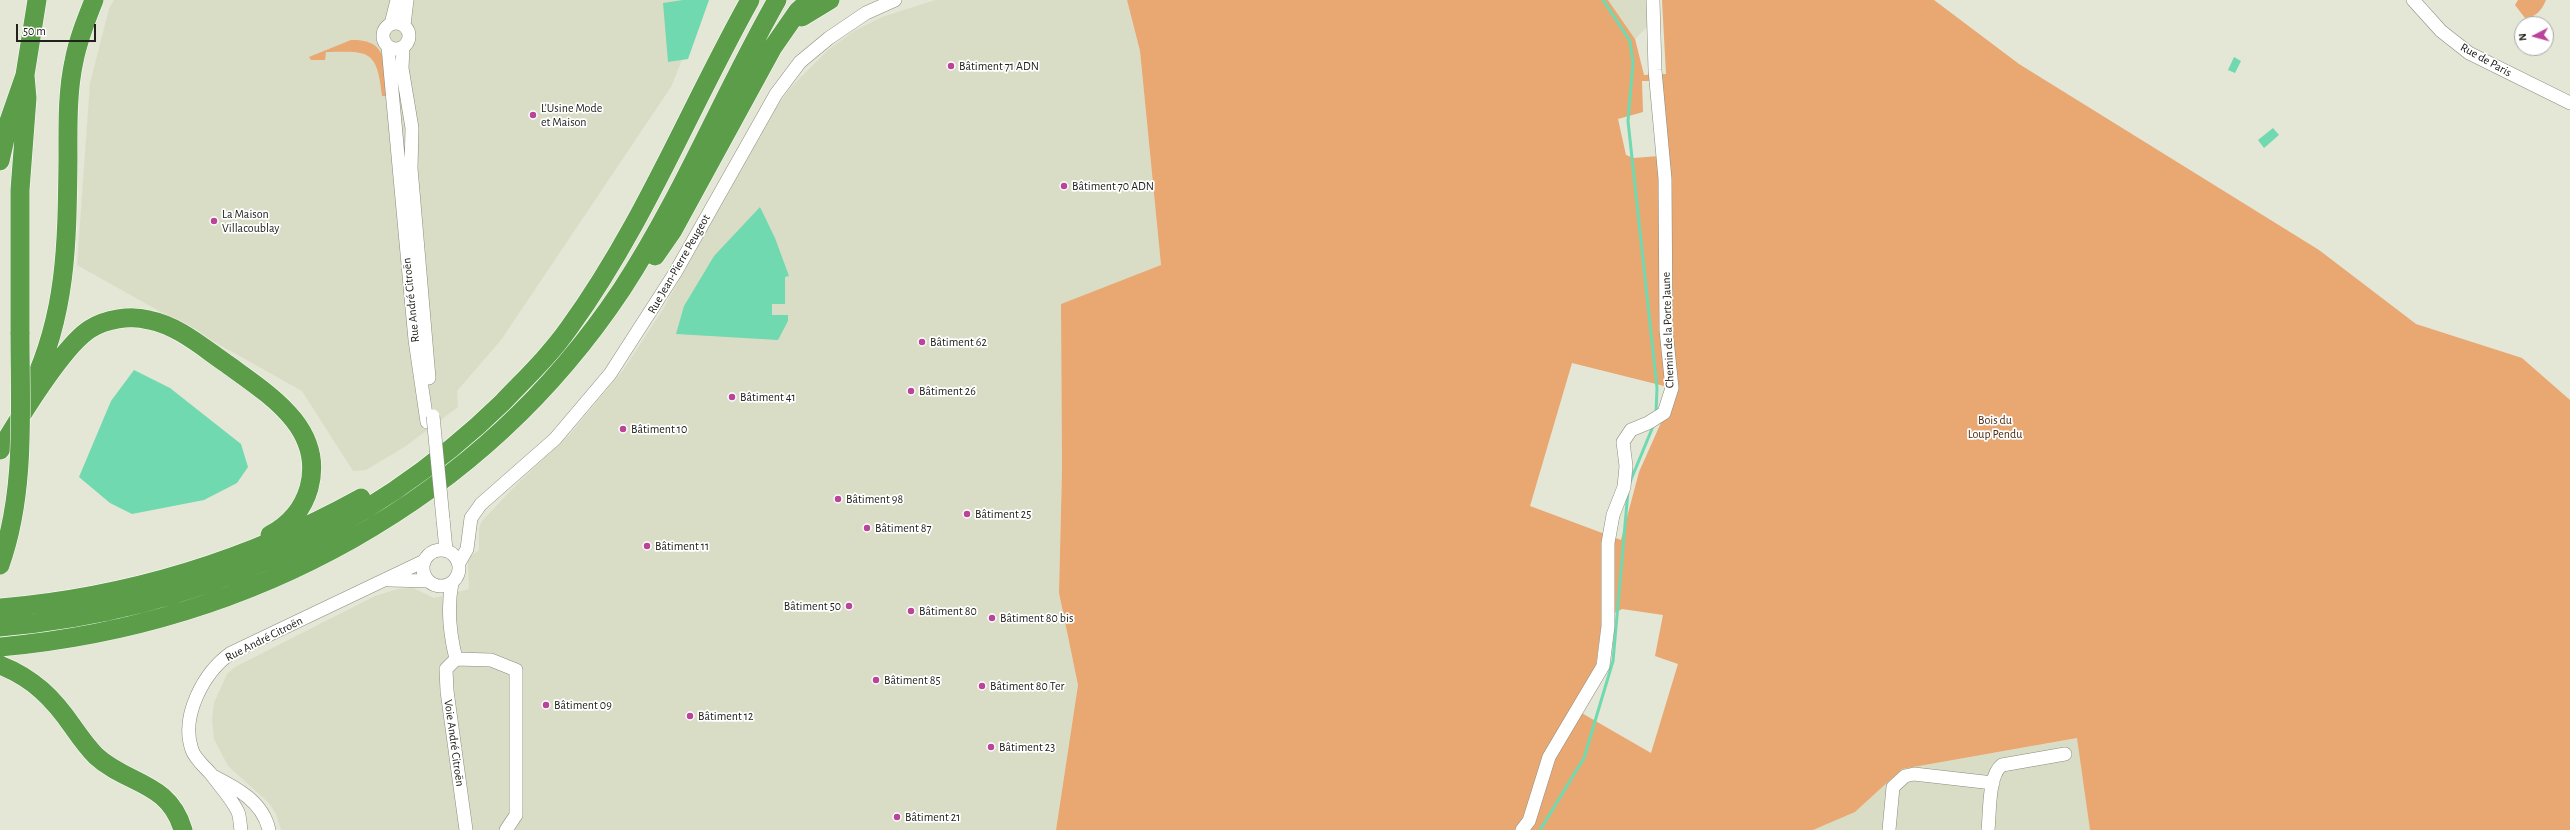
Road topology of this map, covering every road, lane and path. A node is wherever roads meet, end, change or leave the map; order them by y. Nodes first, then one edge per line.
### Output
1 (37, 0) edge
2 (94, 0) edge
3 (396, 0) edge
4 (407, 0) edge
5 (750, 0) edge
6 (777, 0) edge
7 (810, 0) edge
8 (830, 0) edge
9 (895, 0) edge
10 (1653, 0) edge
11 (2414, 0) edge
12 (397, 24) junction
13 (782, 33) junction
14 (388, 47) junction
15 (403, 48) junction
16 (25, 75) junction
17 (2570, 103) edge
18 (0, 161) edge
19 (618, 254) junction
20 (571, 356) junction
21 (430, 419) junction
22 (5, 442) edge
23 (440, 521) junction
24 (468, 537) junction
25 (448, 551) junction
26 (428, 556) junction
27 (217, 562) junction
28 (459, 563) junction
29 (0, 565) edge
30 (388, 580) junction
31 (428, 581) junction
32 (452, 583) junction
33 (0, 608) edge
34 (0, 627) edge
35 (0, 647) edge
36 (456, 659) junction
37 (0, 665) edge
38 (2065, 754) dead end
39 (212, 775) junction
40 (1993, 782) junction
41 (183, 830) edge
42 (241, 830) edge
43 (269, 830) edge
44 (466, 830) edge
45 (506, 830) edge
46 (1522, 830) edge
47 (1889, 830) edge
48 (1988, 830) edge

1 - 16 highway
2 - 22 highway
3 - 12 street
4 - 12 street
5 - 19 highway
6 - 20 highway
7 - 13 highway
8 - 13 highway
9 - 24 street, Rue Jean-Pierre Peugeot
10 - 46 street, Chemin de la Porte Jaune
11 - 17 street, Rue de Paris
12 - 14 street
12 - 15 street
13 - 20 highway
14 - 15 street
14 - 21 street, Rue André Citroën
15 - 21 street, Rue André Citroën
16 - 18 highway
16 - 29 highway, bridge
19 - 27 highway
19 - 34 highway
20 - 35 highway
21 - 23 street, Rue André Citroën, bridge
22 - 27 highway
23 - 25 street, Rue André Citroën
23 - 26 street, Rue André Citroën
24 - 25 street
24 - 28 street, Rue Jean-Pierre Peugeot
25 - 26 street
25 - 28 street
26 - 30 street
26 - 31 street, Rue André Citroën
27 - 33 highway
28 - 32 street
30 - 31 street, Rue André Citroën
30 - 39 street, Rue André Citroën
31 - 32 street, Rue André Citroën
32 - 36 street
36 - 44 street, Voie André Citroën
36 - 45 street
37 - 41 highway
38 - 40 street
39 - 42 street, Rue André Citroën
39 - 43 street, Rue André Citroën
40 - 47 street
40 - 48 street

